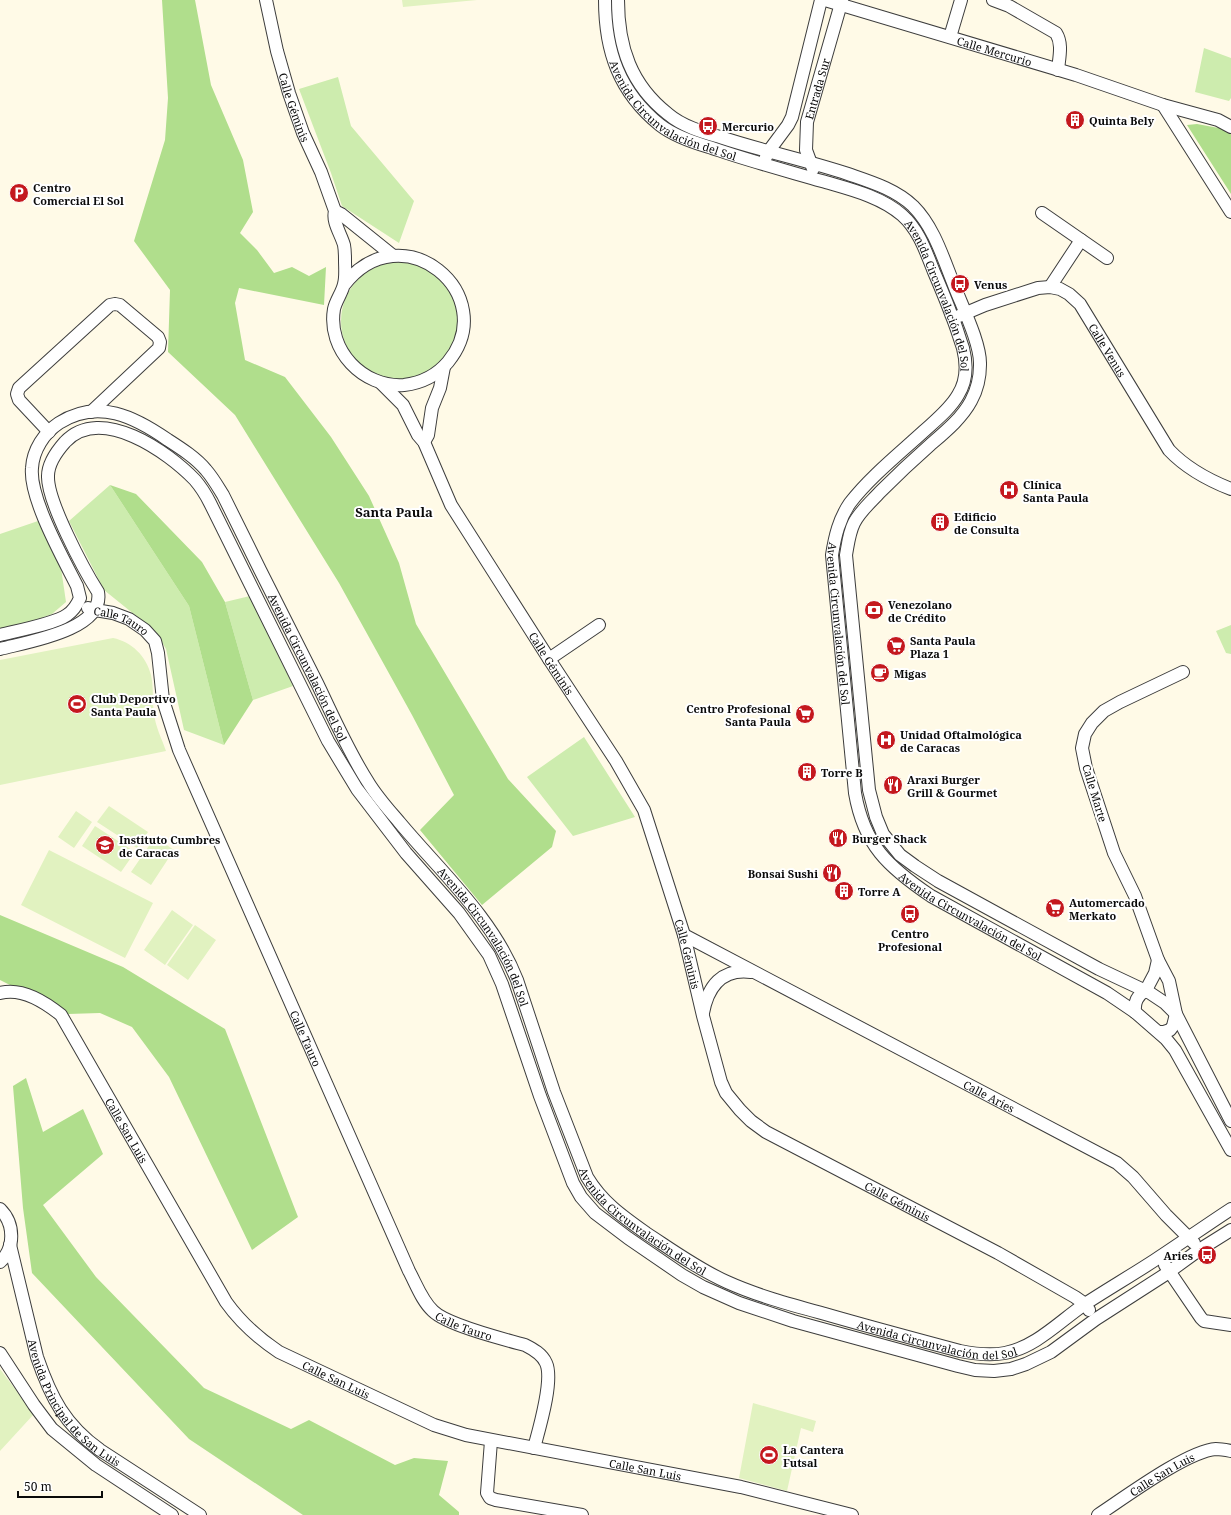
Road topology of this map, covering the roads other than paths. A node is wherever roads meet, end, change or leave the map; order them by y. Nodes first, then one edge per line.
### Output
1 (266, 0) edge
2 (604, 0) edge
3 (618, 0) edge
4 (821, 0) edge
5 (825, 0) edge
6 (961, 0) edge
7 (993, 0) edge
8 (842, 2) edge
9 (950, 37) junction
10 (1058, 70) junction
11 (1163, 105) junction
12 (1231, 127) edge
13 (768, 152) junction
14 (811, 163) junction
15 (764, 165) junction
16 (810, 178) junction
17 (335, 211) junction
18 (1231, 212) edge
19 (1042, 213) dead end
20 (1081, 240) junction
21 (392, 256) junction
22 (1107, 258) dead end
23 (344, 285) junction
24 (1050, 287) junction
25 (965, 313) junction
26 (953, 320) junction
27 (444, 367) junction
28 (381, 383) junction
29 (91, 412) junction
30 (49, 432) junction
31 (424, 442) junction
32 (1231, 489) edge
33 (78, 603) junction
34 (95, 610) junction
35 (599, 625) dead end
36 (0, 635) edge
37 (0, 649) edge
38 (548, 659) junction
39 (1183, 672) dead end
40 (684, 935) junction
41 (1158, 960) junction
42 (756, 973) junction
43 (1146, 990) junction
44 (0, 993) edge
45 (1136, 1012) junction
46 (1176, 1014) junction
47 (702, 1016) junction
48 (1159, 1032) junction
49 (1231, 1121) edge
50 (1231, 1150) edge
51 (1, 1208) edge
52 (1231, 1209) edge
53 (1203, 1227) junction
54 (1230, 1231) edge
55 (1189, 1237) junction
56 (1213, 1241) junction
57 (10, 1245) junction
58 (1198, 1250) junction
59 (1160, 1257) junction
60 (0, 1262) edge
61 (1169, 1272) junction
62 (1085, 1304) junction
63 (827, 1315) junction
64 (1096, 1319) junction
65 (1231, 1325) edge
66 (824, 1330) junction
67 (0, 1353) edge
68 (492, 1441) junction
69 (534, 1448) junction
70 (1231, 1451) edge
71 (172, 1515) edge
72 (200, 1515) edge
73 (582, 1515) edge
74 (852, 1515) edge
75 (1098, 1515) edge

1 - 17 street, Calle Géminis
2 - 15 street, Avenida Circunvalación del Sol
3 - 13 street, Avenida Circunvalación del Sol
4 - 13 street, Entrada Sur
5 - 8 street, Calle Mercurio
6 - 9 street
7 - 10 street
8 - 9 street, Calle Mercurio
8 - 14 street, Entrada Sur
9 - 10 street, Calle Mercurio
10 - 11 street, Calle Mercurio
11 - 12 street, Calle Mercurio
11 - 18 street
13 - 14 street, Avenida Circunvalación del Sol
13 - 15 street, Entrada Sur
14 - 16 street, Entrada Sur
14 - 25 street, Avenida Circunvalación del Sol
15 - 16 street, Avenida Circunvalación del Sol
16 - 26 street, Avenida Circunvalación del Sol
17 - 21 street
17 - 23 street, Calle Géminis
19 - 20 street
20 - 22 street
20 - 24 street
21 - 23 street, Calle Géminis
21 - 27 street, Calle Géminis
23 - 28 street, Calle Géminis
24 - 25 street, Calle Venus
24 - 32 street, Calle Venus
25 - 26 street, Calle Venus
25 - 43 street, Avenida Circunvalación del Sol
26 - 45 street, Avenida Circunvalación del Sol
27 - 28 street, Calle Géminis
27 - 31 street, Calle Géminis
28 - 31 street, Calle Géminis
29 - 30 street, Avenida Circunvalación del Sol
29 - 30 street
29 - 63 street, Avenida Circunvalación del Sol
30 - 33 street, Avenida Circunvalación del Sol
31 - 38 street, Calle Géminis
33 - 34 street, Calle Tauro
33 - 36 street
34 - 37 street
34 - 66 street, Avenida Circunvalación del Sol
34 - 69 street, Calle Tauro
35 - 38 street
38 - 40 street, Calle Géminis
39 - 41 street, Calle Marte
40 - 42 street, Calle Aries
40 - 47 street, Calle Géminis
41 - 43 street
41 - 46 street, Calle Marte
42 - 47 street, Calle Aries
42 - 55 street, Calle Aries
43 - 45 street
43 - 46 street, Avenida Circunvalación del Sol
44 - 68 street, Calle San Luis
45 - 48 street, Avenida Circunvalación del Sol
46 - 48 street
46 - 49 street, Avenida Circunvalación del Sol
47 - 62 street, Calle Géminis
48 - 50 street, Avenida Circunvalación del Sol
51 - 57 street, Avenida Principal de San Luis
52 - 53 street, Avenida Circunvalación del Sol
53 - 55 street, Avenida Circunvalación del Sol
53 - 56 street
54 - 56 street, Avenida Circunvalación del Sol
55 - 58 street, Calle Aries
55 - 59 street, Avenida Circunvalación del Sol
56 - 58 street, Avenida Circunvalación del Sol
57 - 60 street
57 - 72 street, Avenida Principal de San Luis
58 - 61 street, Avenida Circunvalación del Sol
59 - 61 street
59 - 62 street, Avenida Circunvalación del Sol
61 - 64 street, Avenida Circunvalación del Sol
61 - 65 street
62 - 63 street, Avenida Circunvalación del Sol
62 - 64 street, Calle Géminis
63 - 66 street
64 - 66 street, Avenida Circunvalación del Sol
67 - 71 street, Avenida Principal de San Luis
68 - 69 street, Calle San Luis
68 - 73 street
69 - 74 street, Calle San Luis
70 - 75 street, Calle San Luis

